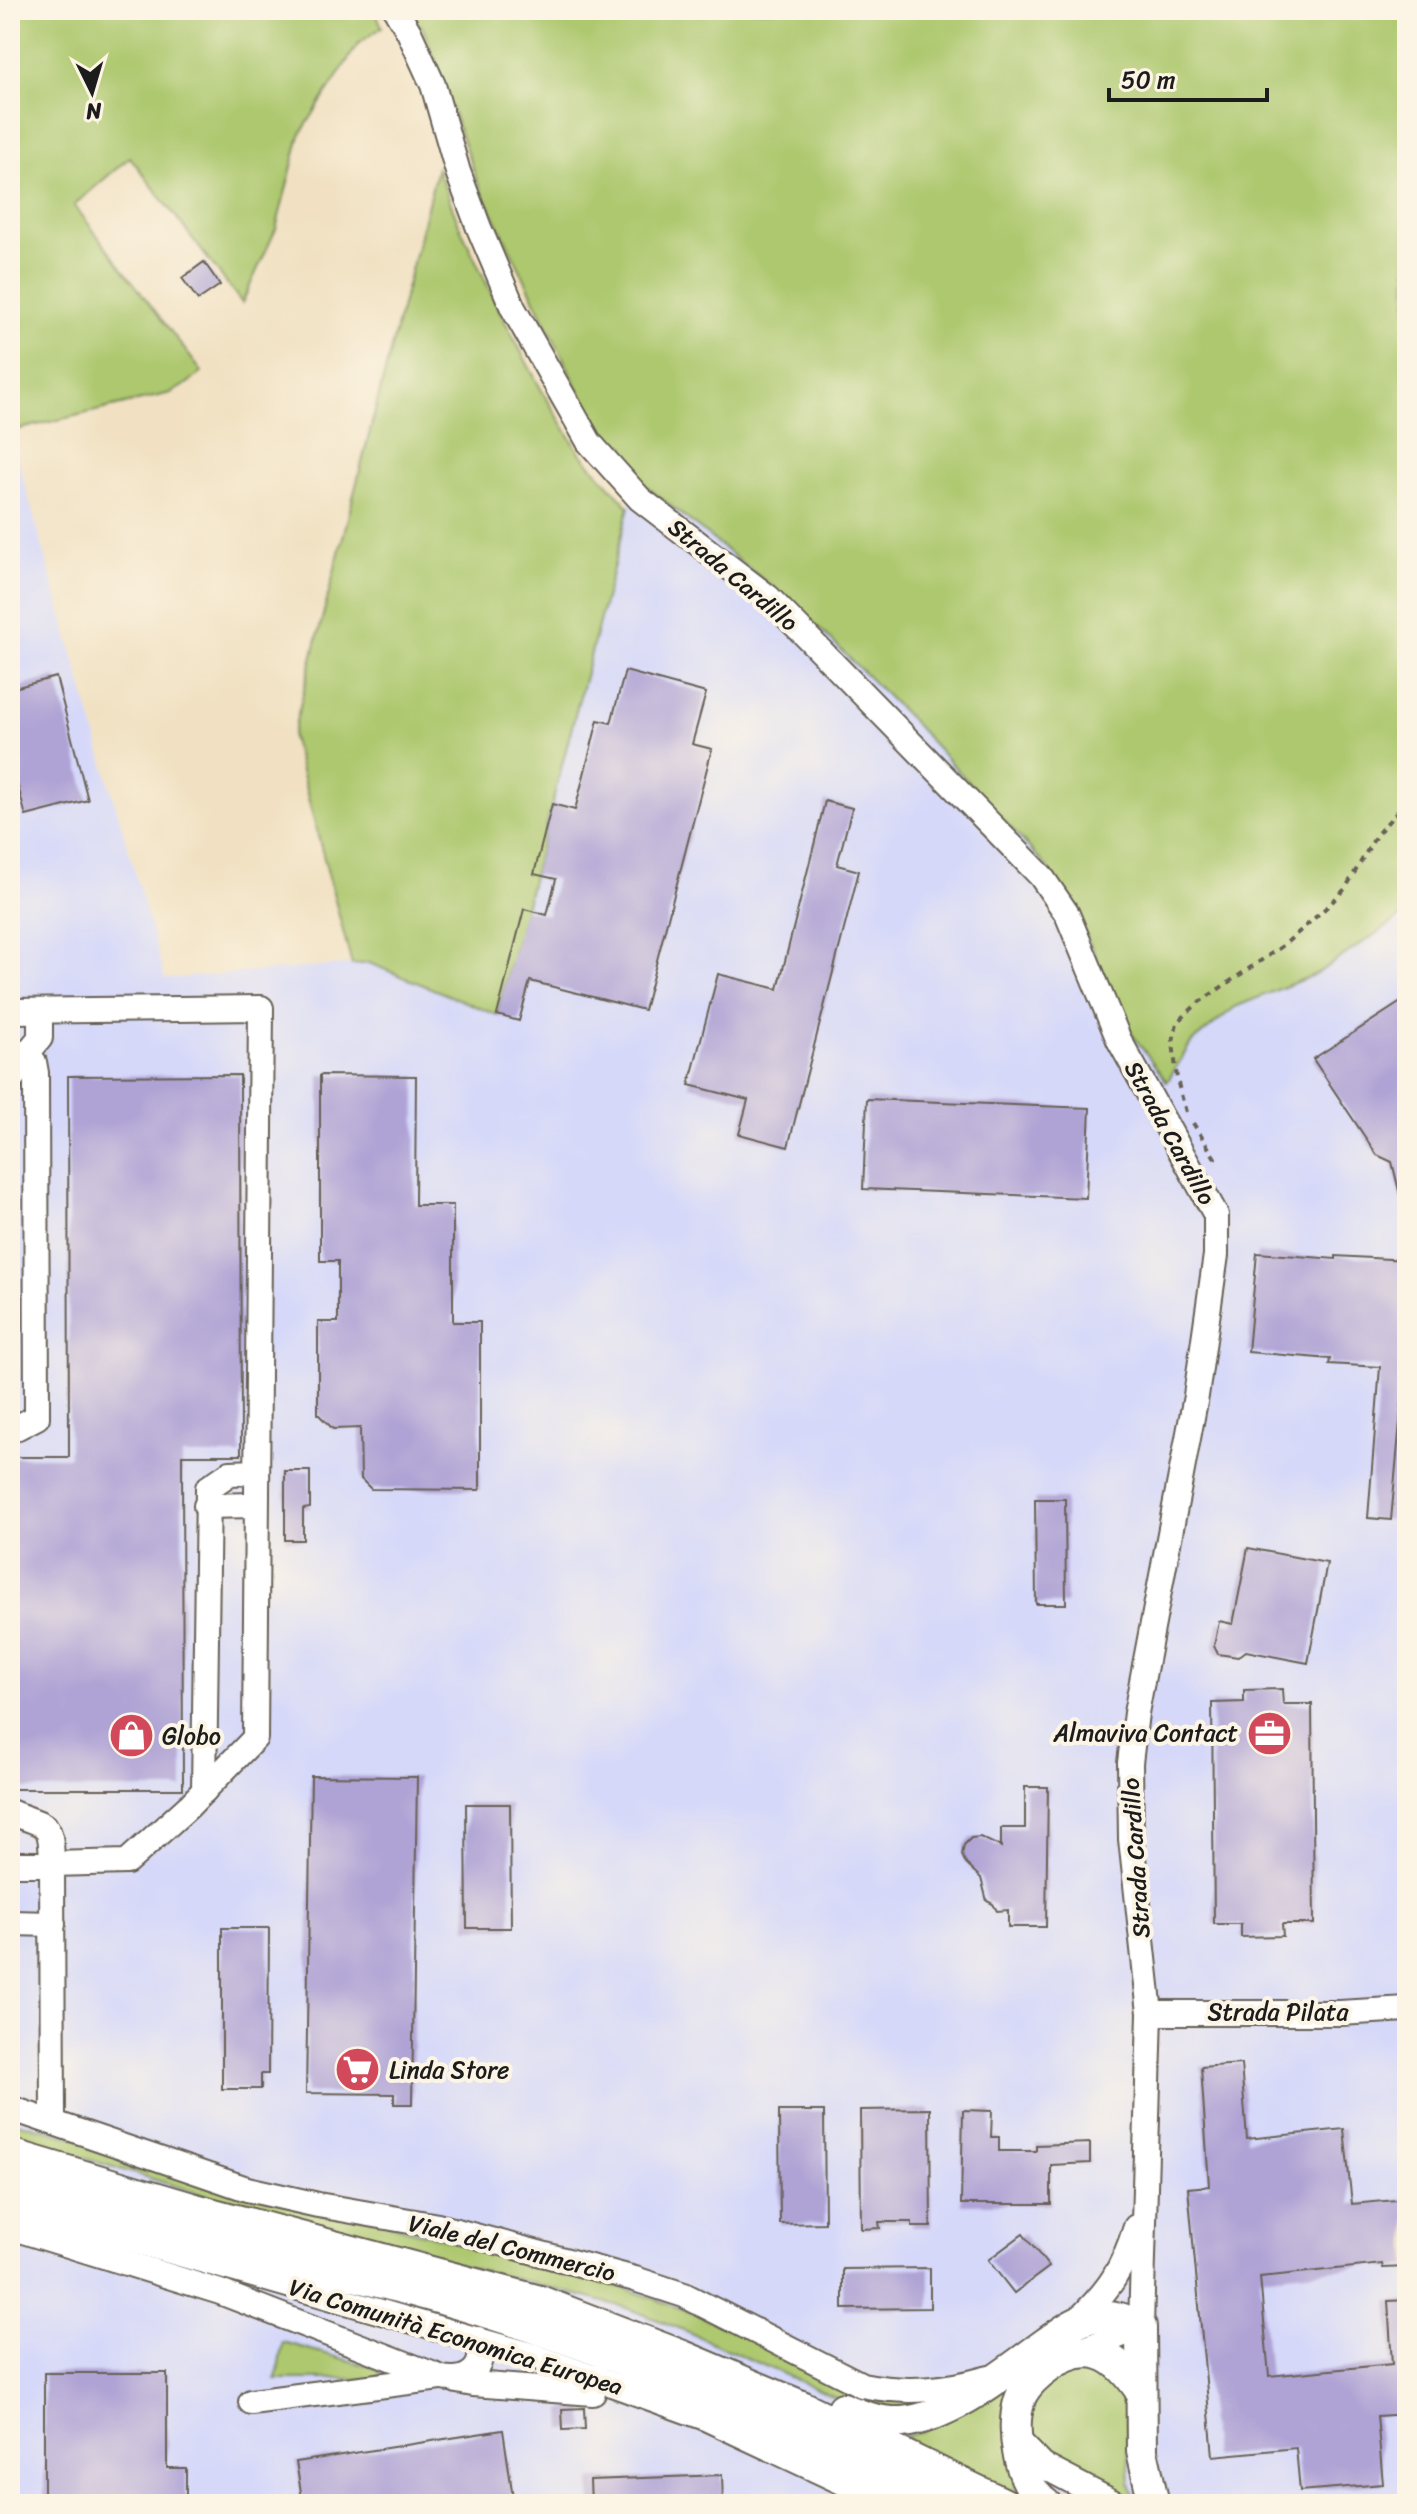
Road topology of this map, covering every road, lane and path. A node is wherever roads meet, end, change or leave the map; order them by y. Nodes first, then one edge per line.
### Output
1 (396, 10) edge
2 (1407, 801) edge
3 (10, 1011) edge
4 (40, 1011) junction
5 (17, 1056) edge
6 (10, 1082) edge
7 (1200, 1186) junction
8 (10, 1431) edge
9 (257, 1472) junction
10 (256, 1505) junction
11 (206, 1506) junction
12 (204, 1791) junction
13 (10, 1812) edge
14 (10, 1864) edge
15 (52, 1864) junction
16 (10, 1923) edge
17 (53, 1924) junction
18 (1407, 2009) edge
19 (1150, 2013) junction
20 (10, 2108) edge
21 (53, 2122) junction
22 (10, 2154) edge
23 (10, 2182) edge
24 (1145, 2198) junction
25 (10, 2205) edge
26 (10, 2227) edge
27 (540, 2301) junction
28 (1077, 2321) junction
29 (1141, 2327) junction
30 (478, 2339) junction
31 (1074, 2353) junction
32 (1003, 2374) junction
33 (597, 2377) junction
34 (450, 2379) junction
35 (1141, 2392) junction
36 (251, 2402) dead end
37 (1017, 2439) junction
38 (889, 2504) edge
39 (945, 2504) edge
40 (1005, 2504) edge
41 (1046, 2504) edge
42 (1116, 2504) edge
43 (1154, 2504) edge

1 - 7 street, Strada Cardillo
2 - 7 path
3 - 4 street
4 - 5 street
4 - 9 street
5 - 6 street
5 - 8 street
7 - 19 street, Strada Cardillo
9 - 10 street
9 - 11 street
10 - 11 street
10 - 12 street
11 - 12 street
12 - 15 street
13 - 15 street
14 - 15 street
15 - 17 street
16 - 17 street
17 - 21 street
18 - 19 street, Strada Pilata
19 - 24 street, Strada Cardillo
20 - 21 street, Viale del Commercio
21 - 32 street, Viale del Commercio
22 - 27 main road
23 - 39 main road
24 - 28 street
24 - 29 street, Strada Cardillo
25 - 30 street, Via Comunità Economica Europea
26 - 34 street
27 - 32 main road
27 - 40 main road
28 - 29 main road
28 - 32 main road
29 - 31 street
29 - 35 main road, Strada Cardillo
30 - 33 street, Via Comunità Economica Europea
30 - 34 street
31 - 35 main road
31 - 37 main road
33 - 34 street
33 - 38 street, Via Comunità Economica Europea
34 - 36 street
35 - 43 main road, Strada Cardillo
37 - 41 main road
37 - 42 street

